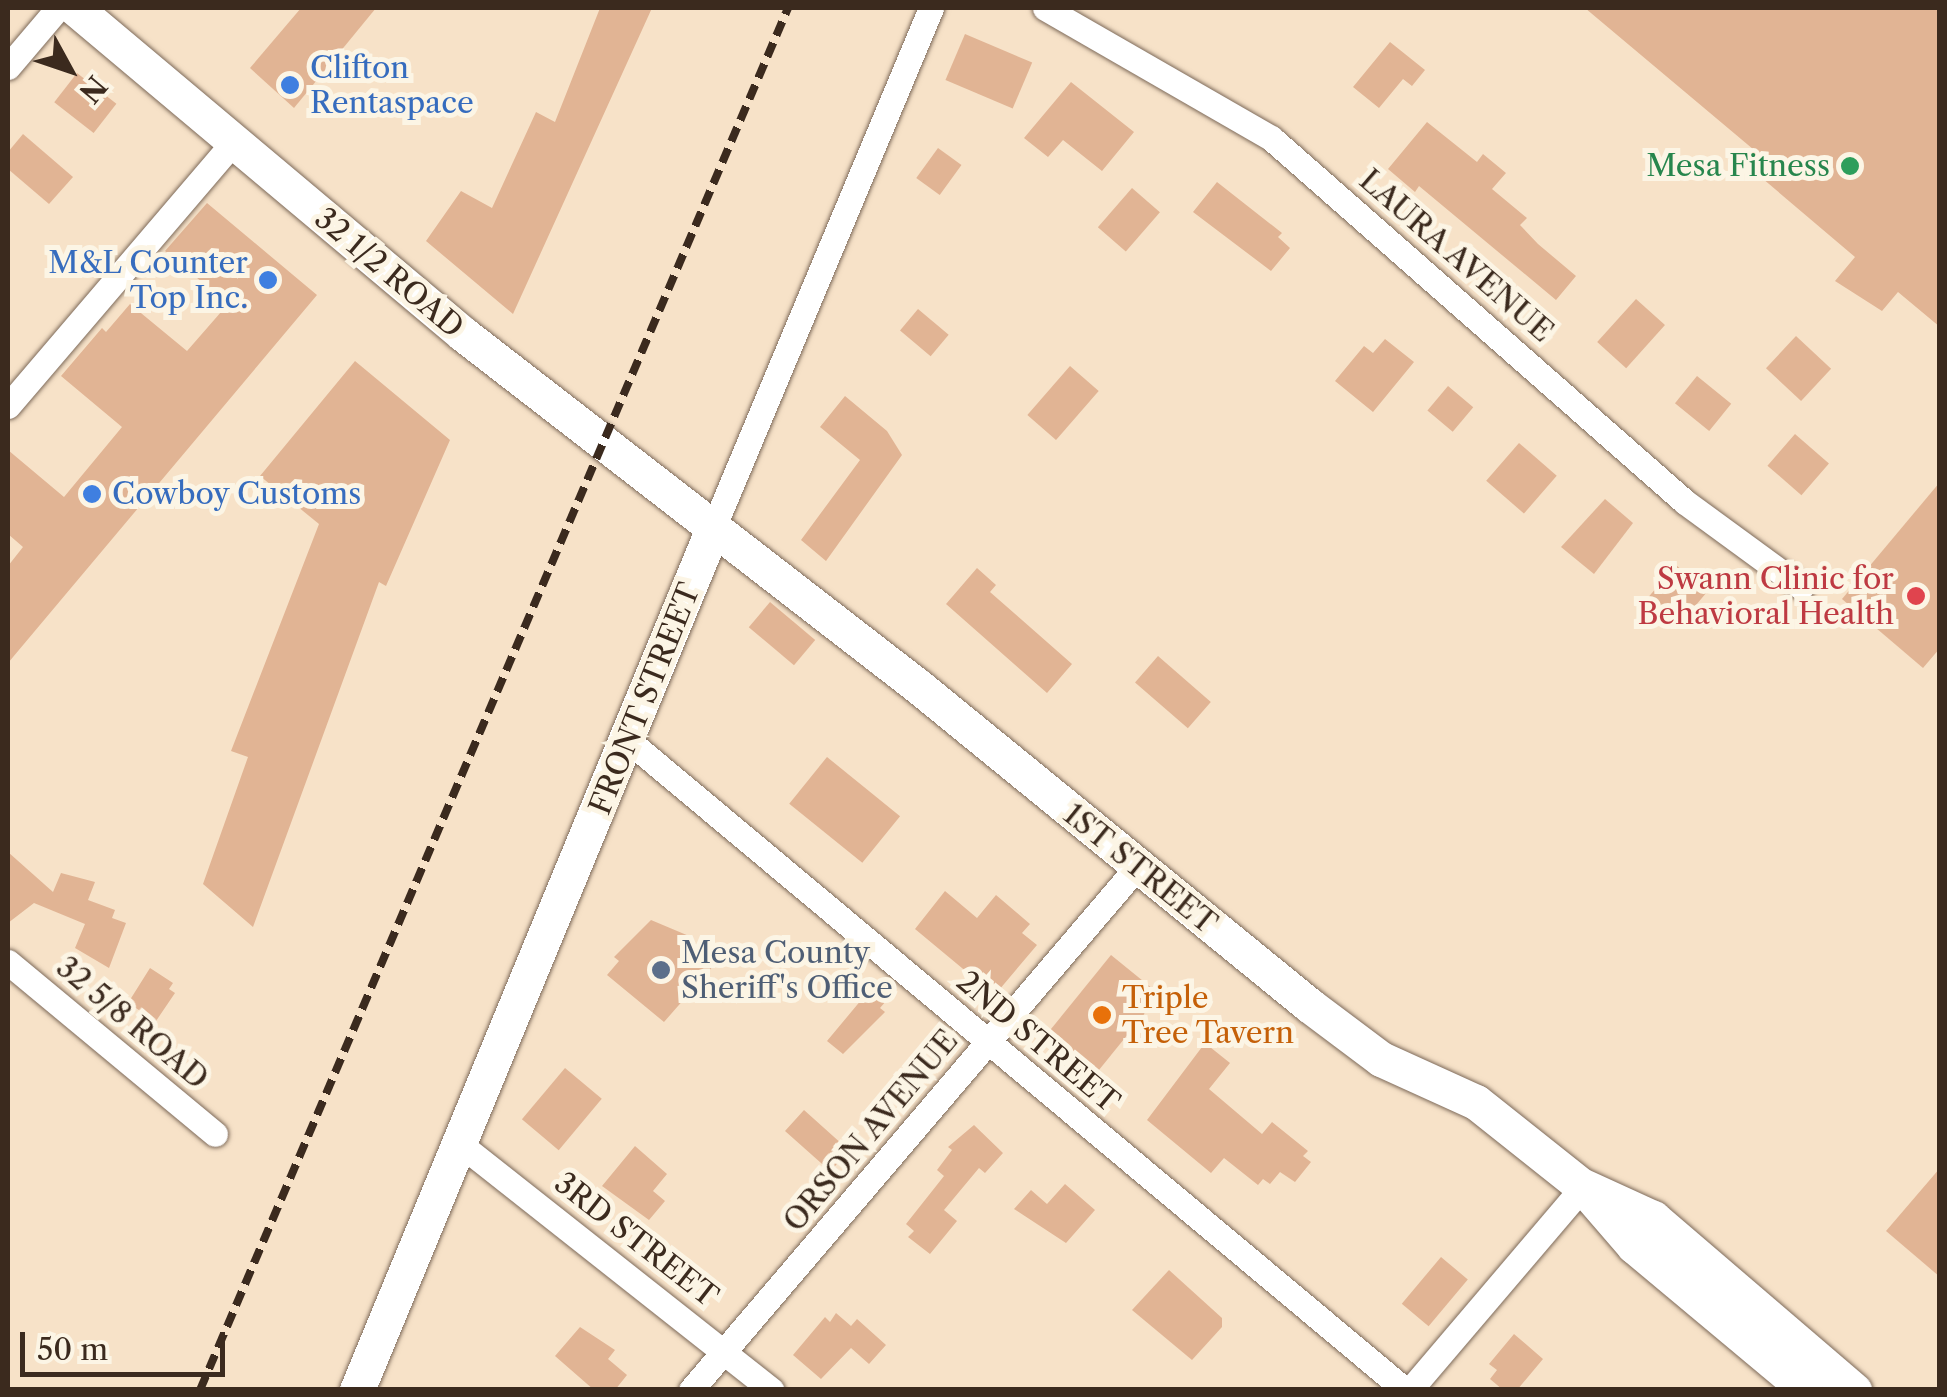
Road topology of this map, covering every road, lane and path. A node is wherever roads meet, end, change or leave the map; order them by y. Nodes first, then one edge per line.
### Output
1 (58, 8) edge
2 (75, 8) edge
3 (931, 8) edge
4 (1045, 8) edge
5 (8, 66) edge
6 (234, 143) junction
7 (8, 406) edge
8 (714, 526) junction
9 (1801, 587) dead end
10 (630, 742) junction
11 (1137, 867) junction
12 (8, 962) edge
13 (988, 1043) junction
14 (215, 1134) dead end
15 (460, 1144) junction
16 (1582, 1186) junction
17 (728, 1352) junction
18 (357, 1390) edge
19 (691, 1390) edge
20 (771, 1390) edge
21 (1408, 1390) edge
22 (1806, 1390) edge
23 (1854, 1390) edge

1 - 5 street
2 - 6 street, 32 1/2 ROAD
3 - 8 street, FRONT STREET
4 - 9 street, LAURA AVENUE
6 - 7 street
6 - 8 street, 32 1/2 ROAD
8 - 10 street, FRONT STREET
8 - 11 street, 1ST STREET
10 - 13 street, 2ND STREET
10 - 15 street, FRONT STREET
11 - 13 street, ORSON AVENUE
11 - 16 street, 1ST STREET
12 - 14 street, 32 5/8 ROAD
13 - 17 street, ORSON AVENUE
13 - 21 street, 2ND STREET
15 - 17 street, 3RD STREET
15 - 18 street, FRONT STREET
16 - 21 street
16 - 22 street, 1ST STREET
16 - 23 street, 1ST STREET
17 - 19 street, ORSON AVENUE
17 - 20 street, 3RD STREET

